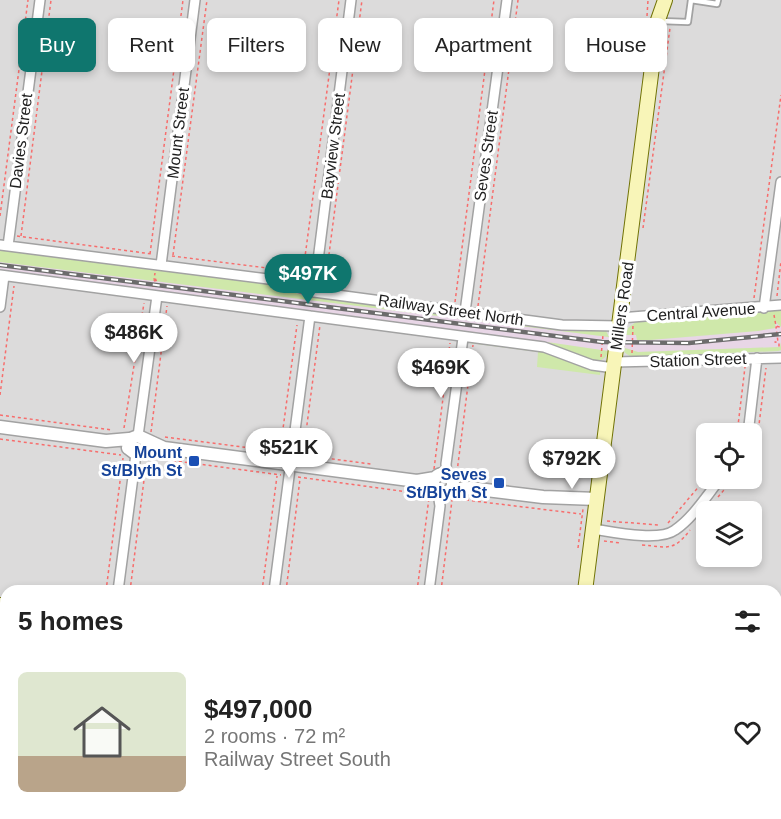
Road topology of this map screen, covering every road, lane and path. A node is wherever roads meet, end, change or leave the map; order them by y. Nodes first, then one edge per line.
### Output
1 (28, 0) edge
2 (39, 0) edge
3 (51, 0) edge
4 (183, 0) edge
5 (195, 0) edge
6 (207, 0) edge
7 (339, 0) edge
8 (351, 0) edge
9 (362, 0) edge
10 (494, 0) edge
11 (507, 0) edge
12 (518, 0) edge
13 (656, 0) edge
14 (665, 0) edge
15 (691, 0) edge
16 (718, 2) edge
17 (662, 18) edge
18 (664, 18) edge
19 (667, 24) edge
20 (657, 72) edge
21 (659, 72) edge
22 (781, 95) edge
23 (781, 182) edge
24 (0, 216) edge
25 (644, 227) dead end
26 (21, 237) dead end
27 (4, 246) edge
28 (173, 256) dead end
29 (781, 261) edge
30 (155, 265) junction
31 (303, 273) dead end
32 (2, 278) edge
33 (325, 286) dead end
34 (314, 292) junction
35 (155, 296) junction
36 (144, 302) dead end
37 (754, 302) dead end
38 (167, 305) dead end
39 (774, 305) edge
40 (454, 306) dead end
41 (0, 307) edge
42 (478, 309) dead end
43 (465, 312) junction
44 (310, 316) junction
45 (297, 322) dead end
46 (619, 322) junction
47 (320, 324) dead end
48 (463, 338) junction
49 (450, 342) dead end
50 (473, 345) dead end
51 (780, 353) edge
52 (757, 358) junction
53 (614, 365) junction
54 (745, 366) dead end
55 (766, 366) dead end
56 (0, 395) edge
57 (0, 415) edge
58 (738, 423) edge
59 (749, 423) edge
60 (759, 423) edge
61 (0, 427) edge
62 (109, 435) junction
63 (0, 439) edge
64 (138, 444) junction
65 (280, 452) dead end
66 (303, 455) dead end
67 (291, 465) junction
68 (277, 475) dead end
69 (301, 478) dead end
70 (441, 484) junction
71 (697, 489) edge
72 (712, 489) edge
73 (592, 508) junction
74 (605, 520) dead end
75 (593, 529) junction
76 (107, 585) edge
77 (119, 585) edge
78 (130, 585) edge
79 (263, 585) edge
80 (275, 585) edge
81 (287, 585) edge
82 (418, 585) edge
83 (430, 585) edge
84 (442, 585) edge
85 (586, 585) edge

1 - 24 path
2 - 27 street, Davies Street
3 - 26 path
4 - 30 path
5 - 30 street, Mount Street
6 - 28 path
7 - 31 path
8 - 34 street, Bayview Street
9 - 33 path
10 - 40 path
11 - 43 street, Seves Street
12 - 42 path
13 - 17 main road, Millers Road
14 - 18 main road, Millers Road
15 - 16 lane
15 - 19 lane
20 - 46 main road, Millers Road
21 - 25 path
22 - 37 path
23 - 39 street
27 - 30 street, Railway Street North
29 - 39 path
30 - 34 street, Railway Street North
30 - 35 path
32 - 35 street, Station Street
32 - 41 street
32 - 56 path
34 - 43 street, Railway Street North
35 - 44 street, Station Street
35 - 64 street
36 - 64 path
38 - 64 path
39 - 46 street, Central Avenue
39 - 51 path
43 - 46 street, Railway Street North
44 - 48 street, Station Street
44 - 67 street
45 - 65 path
46 - 53 main road, Millers Road
47 - 66 path
48 - 53 street, Station Street
48 - 70 street
49 - 70 path
50 - 70 path
51 - 52 street, Station Street
52 - 53 street, Station Street
52 - 59 street
53 - 73 main road, Millers Road
54 - 58 path
55 - 60 path
57 - 62 path
61 - 62 street
62 - 64 street
63 - 76 path
64 - 67 street
64 - 77 street
64 - 78 path
67 - 70 street
67 - 80 street
68 - 79 path
69 - 81 path
70 - 73 street
70 - 82 path
70 - 83 street
71 - 74 path
72 - 75 street
73 - 75 main road, Millers Road
73 - 84 path
75 - 85 main road, Millers Road

